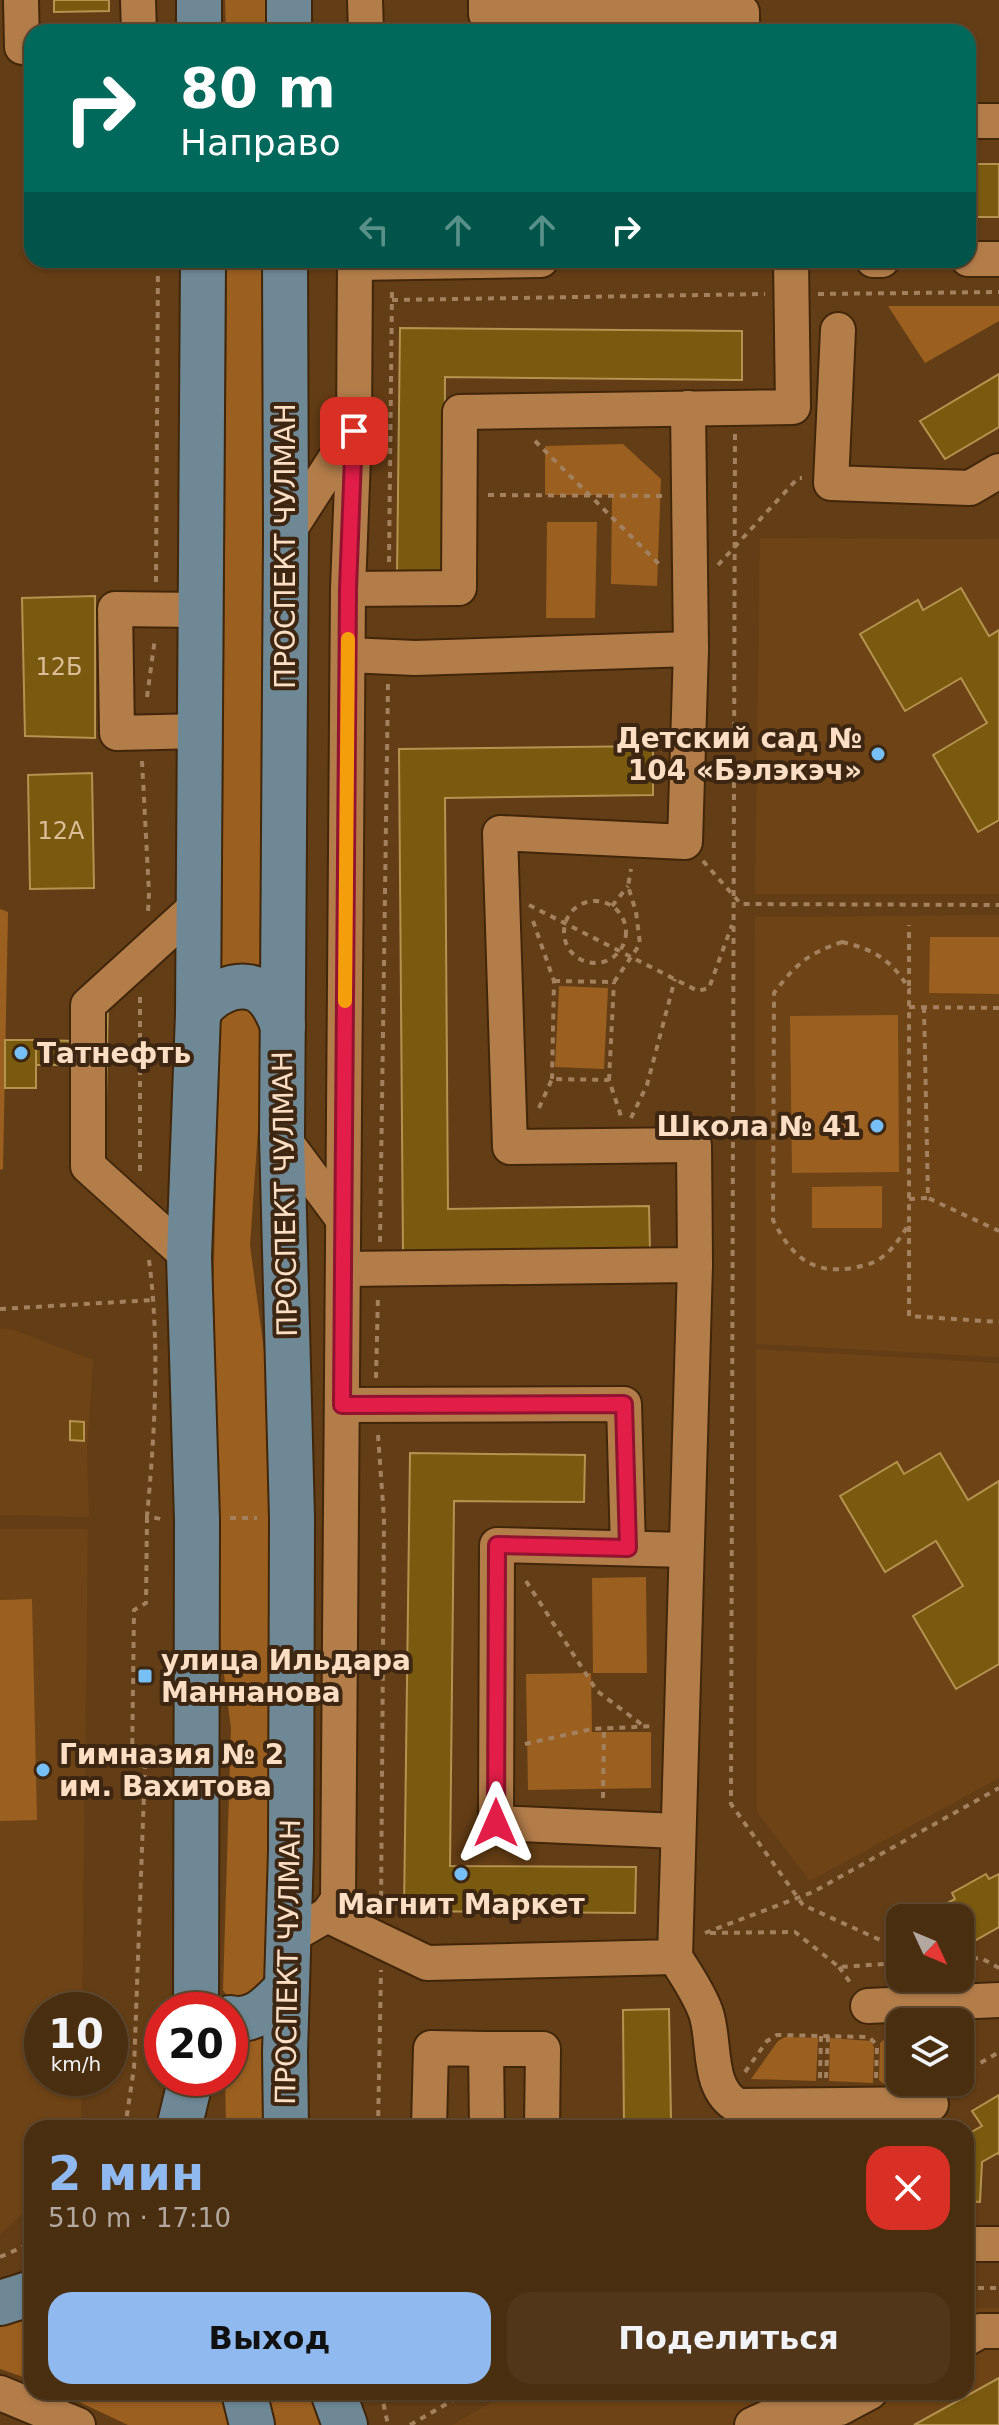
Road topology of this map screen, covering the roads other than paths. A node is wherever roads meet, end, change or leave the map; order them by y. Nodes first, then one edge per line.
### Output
1 (21, 0) edge
2 (138, 0) edge
3 (199, 0) edge
4 (289, 0) edge
5 (365, 0) edge
6 (486, 0) edge
7 (635, 6) edge
8 (548, 23) edge
9 (139, 24) edge
10 (199, 24) edge
11 (289, 24) edge
12 (366, 24) edge
13 (742, 24) edge
14 (18, 47) edge
15 (976, 121) edge
16 (999, 121) edge
17 (976, 259) edge
18 (999, 259) edge
19 (203, 268) edge
20 (285, 268) edge
21 (355, 268) edge
22 (791, 268) edge
23 (838, 330) dead end
24 (688, 408) junction
25 (354, 431) junction
26 (999, 471) edge
27 (286, 535) junction
28 (348, 589) junction
29 (200, 610) junction
30 (691, 649) junction
31 (348, 655) junction
32 (201, 731) junction
33 (199, 904) junction
34 (198, 1014) junction
35 (283, 1026) junction
36 (282, 1137) junction
37 (343, 1219) junction
38 (189, 1257) junction
39 (695, 1265) junction
40 (343, 1269) junction
41 (342, 1405) junction
42 (628, 1548) junction
43 (685, 1550) junction
44 (678, 1831) junction
45 (327, 1915) junction
46 (289, 1937) junction
47 (675, 1957) junction
48 (287, 1988) junction
49 (208, 1992) edge
50 (999, 2000) edge
51 (868, 2006) dead end
52 (248, 2018) edge
53 (486, 2049) junction
54 (187, 2096) edge
55 (201, 2096) edge
56 (842, 2102) edge
57 (931, 2104) dead end
58 (181, 2120) edge
59 (203, 2120) edge
60 (286, 2120) edge
61 (429, 2120) edge
62 (487, 2120) edge
63 (542, 2120) edge
64 (974, 2244) edge
65 (999, 2244) edge
66 (24, 2296) edge
67 (0, 2303) edge
68 (999, 2331) edge
69 (974, 2334) edge
70 (0, 2393) edge
71 (246, 2400) edge
72 (336, 2400) edge
73 (855, 2400) edge
74 (78, 2425) edge
75 (252, 2425) edge
76 (345, 2425) edge
77 (752, 2425) edge

1 - 14 street
2 - 9 street
3 - 10 main road
4 - 11 main road
5 - 12 street
6 - 8 street
7 - 8 street
7 - 13 street
15 - 16 street
17 - 18 street
19 - 29 main road
20 - 27 main road, ПРОСПЕКТ ЧУЛМАН
21 - 25 street
22 - 24 street
23 - 26 street
24 - 28 street
24 - 30 street
25 - 27 street
25 - 28 street
27 - 35 main road, ПРОСПЕКТ ЧУЛМАН
28 - 31 street
29 - 32 main road
29 - 32 street
30 - 31 street
30 - 39 street
31 - 37 street
32 - 33 main road
33 - 34 main road
33 - 38 street
34 - 35 main road
34 - 38 main road
35 - 36 main road, ПРОСПЕКТ ЧУЛМАН
36 - 37 street
36 - 46 main road, ПРОСПЕКТ ЧУЛМАН
37 - 40 street
38 - 49 main road
39 - 40 street
39 - 43 street
40 - 41 street
41 - 42 street
41 - 45 street
42 - 43 street
42 - 44 street
43 - 44 street
44 - 47 street
45 - 46 street
45 - 47 street
46 - 48 main road, ПРОСПЕКТ ЧУЛМАН
47 - 56 street
48 - 52 main road
48 - 60 main road, ПРОСПЕКТ ЧУЛМАН
50 - 51 street
53 - 61 street
53 - 62 street
53 - 63 street
54 - 58 main road
55 - 59 main road
56 - 57 street
64 - 65 street
66 - 67 main road
68 - 69 street
70 - 74 street
71 - 75 main road
72 - 76 main road
73 - 77 street

